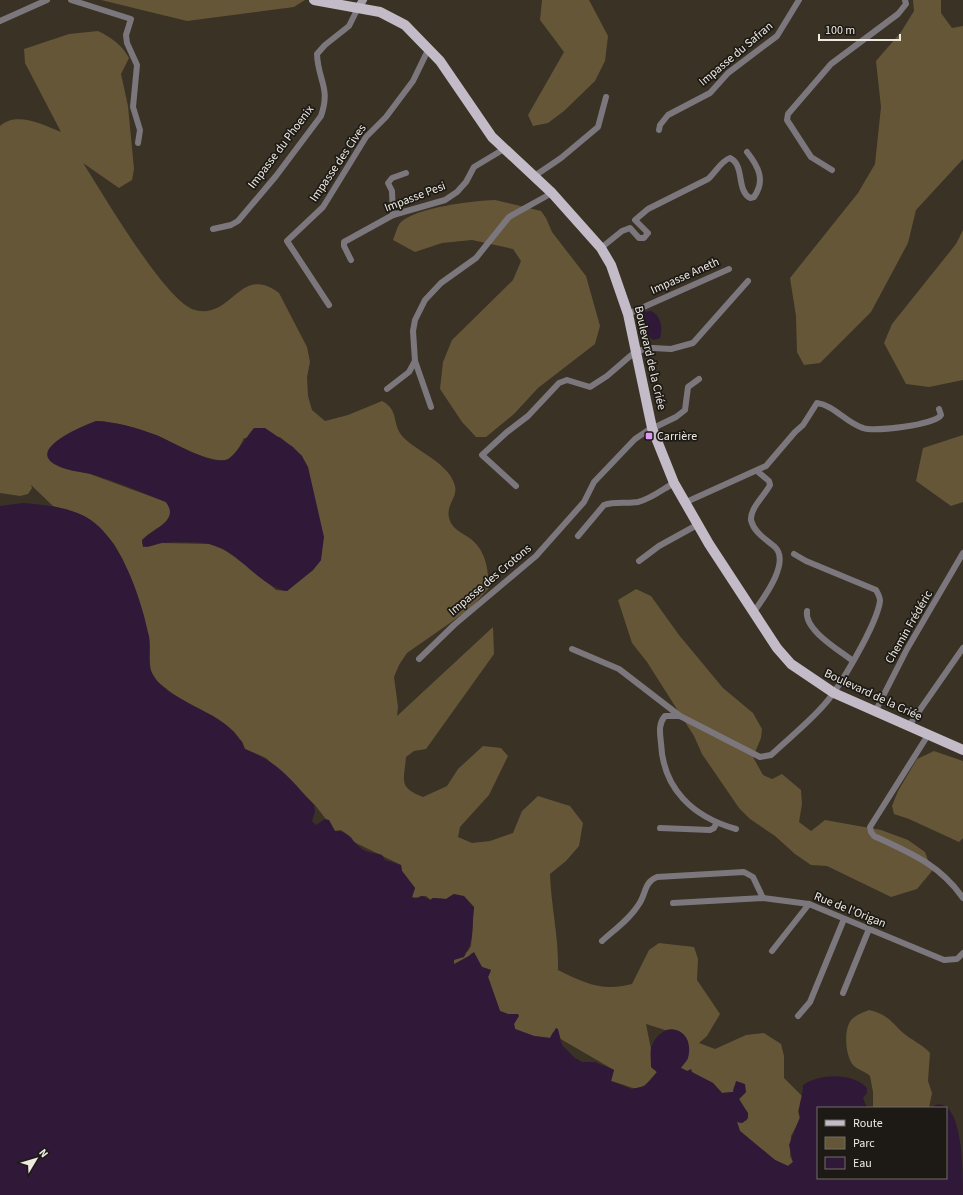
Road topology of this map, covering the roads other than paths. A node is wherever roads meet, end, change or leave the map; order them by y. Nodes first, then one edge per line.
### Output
1 (47, 0) edge
2 (71, 0) edge
3 (314, 0) edge
4 (799, 0) edge
5 (905, 0) edge
6 (361, 4) edge
7 (0, 22) edge
8 (429, 48) junction
9 (606, 97) dead end
10 (659, 130) dead end
11 (138, 143) dead end
12 (504, 149) junction
13 (747, 152) dead end
14 (832, 170) dead end
15 (406, 173) dead end
16 (533, 177) junction
17 (552, 193) junction
18 (393, 216) junction
19 (213, 229) dead end
20 (601, 248) junction
21 (351, 260) dead end
22 (729, 269) dead end
23 (748, 281) dead end
24 (329, 305) dead end
25 (628, 314) junction
26 (636, 351) junction
27 (416, 362) junction
28 (699, 379) dead end
29 (387, 389) dead end
30 (431, 407) dead end
31 (939, 409) dead end
32 (652, 428) junction
33 (757, 471) junction
34 (674, 482) junction
35 (516, 486) dead end
36 (684, 503) junction
37 (697, 525) junction
38 (578, 536) dead end
39 (794, 554) dead end
40 (963, 554) edge
41 (639, 561) dead end
42 (807, 611) dead end
43 (753, 613) junction
44 (963, 648) edge
45 (572, 649) dead end
46 (419, 659) dead end
47 (853, 661) junction
48 (834, 694) junction
49 (875, 712) junction
50 (680, 716) junction
51 (908, 726) junction
52 (928, 735) junction
53 (963, 750) edge
54 (716, 824) junction
55 (660, 828) dead end
56 (736, 829) dead end
57 (763, 898) junction
58 (963, 898) edge
59 (673, 903) dead end
60 (809, 904) junction
61 (844, 919) junction
62 (869, 929) junction
63 (602, 941) dead end
64 (772, 951) dead end
65 (963, 952) edge
66 (843, 993) dead end
67 (798, 1016) dead end

1 - 7 street
2 - 11 street
3 - 6 main road, Boulevard de la Criée
4 - 10 street, Impasse du Safran
5 - 14 street
6 - 8 main road, Boulevard de la Criée
6 - 19 street, Impasse du Phoenix
8 - 12 main road, Boulevard de la Criée
8 - 24 street, Impasse des Cives
9 - 16 street
12 - 16 main road, Boulevard de la Criée
12 - 18 street, Impasse Pesi
13 - 20 street
15 - 18 street
16 - 17 main road, Boulevard de la Criée
17 - 20 main road, Boulevard de la Criée
17 - 27 street
18 - 21 street, Impasse Pesi
20 - 25 main road, Boulevard de la Criée
22 - 25 street, Impasse Aneth
23 - 26 street
25 - 26 main road, Boulevard de la Criée
26 - 32 main road, Boulevard de la Criée
26 - 35 street
27 - 29 street
27 - 30 street
28 - 32 street, Impasse des Crotons
31 - 33 street
32 - 34 main road, Boulevard de la Criée
32 - 46 street, Impasse des Crotons
33 - 36 street
33 - 43 street
34 - 36 main road, Boulevard de la Criée
34 - 38 street
36 - 37 main road, Boulevard de la Criée
37 - 41 street
37 - 43 main road, Boulevard de la Criée
39 - 47 street
40 - 49 street, Chemin Frédéric
42 - 47 street
43 - 48 main road, Boulevard de la Criée
44 - 51 street
45 - 50 street
47 - 48 street
48 - 49 main road, Boulevard de la Criée
48 - 50 street
49 - 51 main road, Boulevard de la Criée
50 - 54 street
51 - 52 main road, Boulevard de la Criée
52 - 53 main road, Boulevard de la Criée
52 - 58 street
54 - 55 street
54 - 56 street
57 - 59 street, Rue de l'Origan
57 - 60 street, Rue de l'Origan
57 - 63 street
60 - 61 street, Rue de l'Origan
60 - 64 street
61 - 62 street, Rue de l'Origan
61 - 67 street
62 - 65 street, Rue de l'Origan
62 - 66 street

